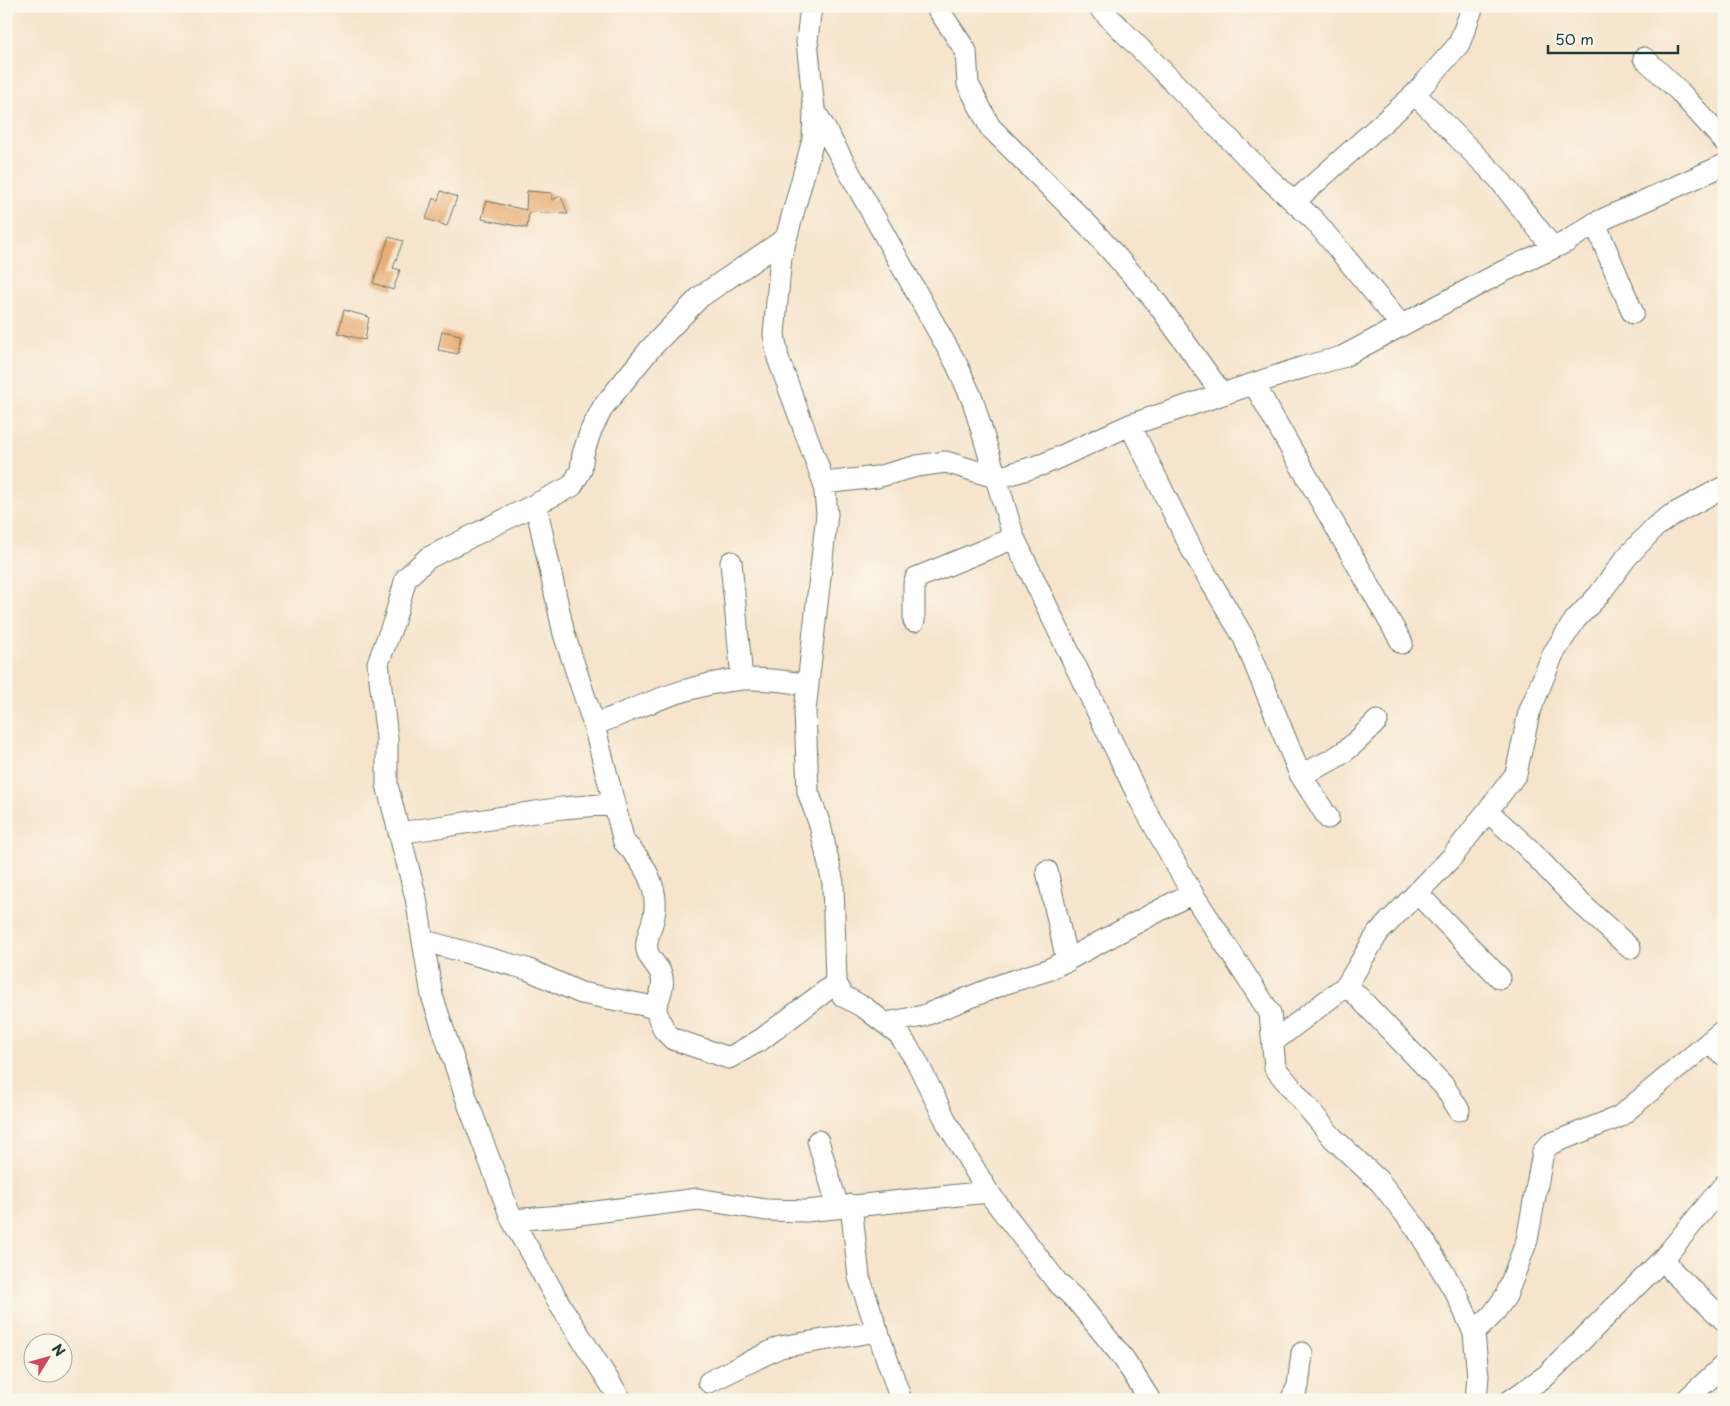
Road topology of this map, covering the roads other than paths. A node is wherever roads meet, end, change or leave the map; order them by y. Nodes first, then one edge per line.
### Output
1 (797, 6) edge
2 (936, 6) edge
3 (1098, 6) edge
4 (1473, 6) edge
5 (810, 16) edge
6 (1644, 58) dead end
7 (1415, 94) junction
8 (814, 109) junction
9 (1724, 141) edge
10 (1724, 164) edge
11 (1294, 202) junction
12 (1595, 223) junction
13 (785, 239) junction
14 (1553, 248) junction
15 (1633, 313) dead end
16 (1401, 325) junction
17 (1254, 384) junction
18 (1222, 394) junction
19 (1130, 425) junction
20 (998, 478) junction
21 (824, 483) junction
22 (1721, 494) edge
23 (536, 505) junction
24 (1014, 538) junction
25 (731, 562) dead end
26 (914, 621) dead end
27 (1402, 643) dead end
28 (742, 679) junction
29 (808, 684) junction
30 (1376, 721) dead end
31 (594, 725) junction
32 (1300, 774) junction
33 (614, 804) junction
34 (1488, 812) junction
35 (1328, 818) dead end
36 (399, 834) junction
37 (1047, 871) dead end
38 (1192, 893) junction
39 (1417, 893) junction
40 (425, 941) junction
41 (1630, 948) dead end
42 (1067, 961) junction
43 (1500, 978) dead end
44 (836, 983) junction
45 (1347, 985) junction
46 (655, 1010) junction
47 (886, 1023) junction
48 (1273, 1042) junction
49 (1718, 1043) edge
50 (1459, 1110) dead end
51 (818, 1140) dead end
52 (1724, 1185) edge
53 (988, 1192) junction
54 (844, 1206) junction
55 (512, 1220) junction
56 (1664, 1258) junction
57 (1724, 1320) edge
58 (878, 1331) junction
59 (1474, 1333) junction
60 (1302, 1353) dead end
61 (1724, 1365) edge
62 (709, 1382) dead end
63 (621, 1400) edge
64 (901, 1400) edge
65 (1150, 1400) edge
66 (1290, 1400) edge
67 (1476, 1400) edge
68 (1511, 1400) edge
69 (1686, 1400) edge

1 - 5 street
2 - 18 street
3 - 11 street
4 - 7 street
5 - 8 street
6 - 9 street
7 - 11 street
7 - 14 street
8 - 13 street
8 - 20 street
10 - 12 street
11 - 16 street
12 - 14 street
12 - 15 street
13 - 21 street
13 - 23 street
14 - 16 street
16 - 17 street
17 - 18 street
17 - 27 street
18 - 19 street
19 - 20 street
19 - 32 street
20 - 21 street
20 - 24 street
21 - 29 street
22 - 34 street
23 - 31 street
23 - 36 street
24 - 26 street
24 - 38 street
25 - 28 street
28 - 29 street
28 - 31 street
29 - 44 street
30 - 32 street
31 - 33 street
32 - 35 street
33 - 36 street
33 - 46 street
34 - 39 street
34 - 41 street
36 - 40 street
37 - 42 street
38 - 42 street
38 - 48 street
39 - 43 street
39 - 45 street
40 - 46 street
40 - 55 street
42 - 47 street
44 - 46 street
44 - 47 street
45 - 48 street
45 - 50 street
47 - 53 street
48 - 59 street
49 - 59 street
51 - 54 street
52 - 56 street
53 - 54 street
53 - 65 street
54 - 55 street
54 - 58 street
55 - 63 street
56 - 57 street
56 - 68 street
58 - 62 street
58 - 64 street
59 - 67 street
60 - 66 street
61 - 69 street

